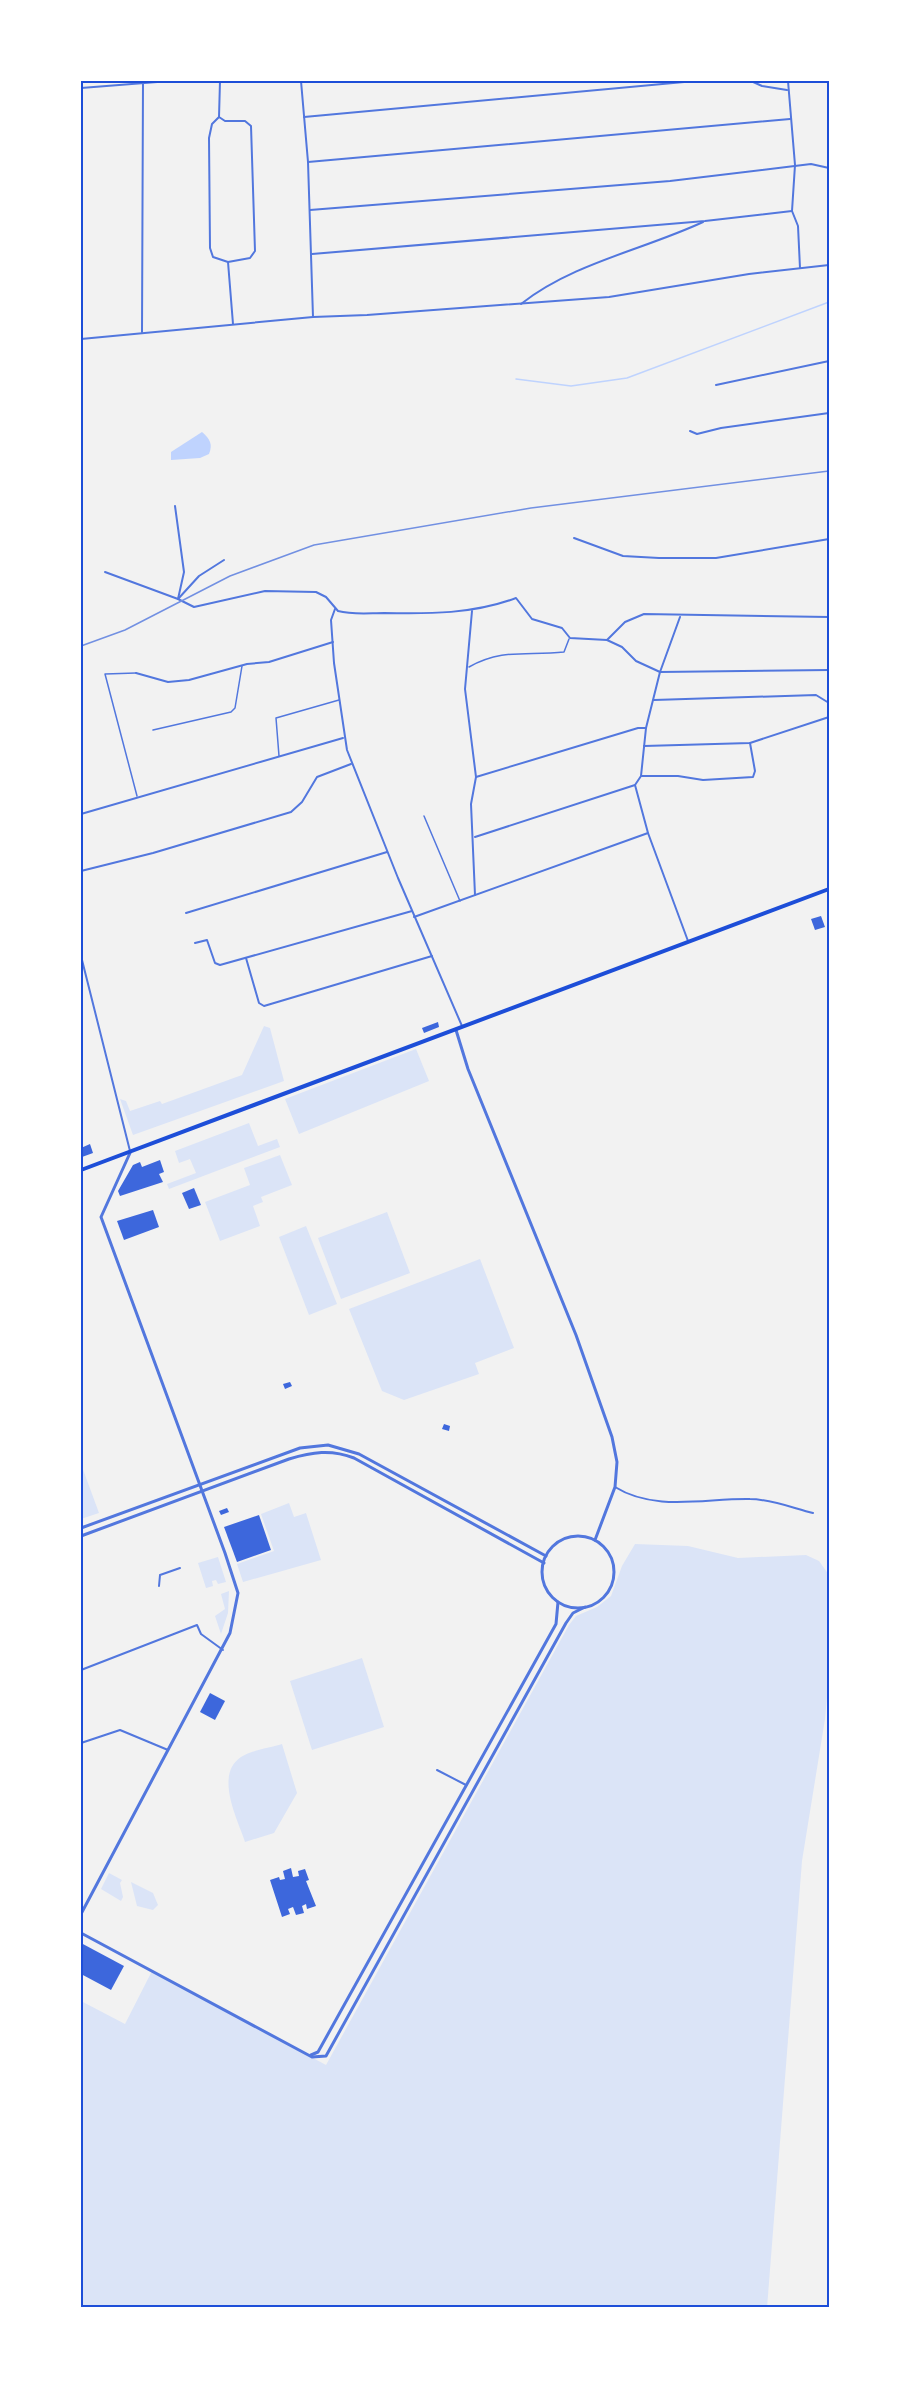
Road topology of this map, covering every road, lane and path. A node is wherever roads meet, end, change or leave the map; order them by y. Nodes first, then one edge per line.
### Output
1 (170, 81) edge
2 (220, 81) edge
3 (301, 81) edge
4 (695, 81) edge
5 (751, 81) edge
6 (788, 81) edge
7 (142, 82) edge
8 (81, 88) edge
9 (788, 90) junction
10 (219, 117) junction
11 (304, 117) junction
12 (790, 119) junction
13 (308, 162) junction
14 (795, 165) junction
15 (829, 168) edge
16 (310, 210) junction
17 (792, 211) junction
18 (705, 221) junction
19 (312, 254) junction
20 (228, 262) junction
21 (829, 265) edge
22 (800, 268) junction
23 (521, 304) junction
24 (313, 317) junction
25 (232, 324) junction
26 (142, 332) junction
27 (81, 339) edge
28 (829, 361) edge
29 (716, 385) dead end
30 (829, 413) edge
31 (690, 431) dead end
32 (175, 506) dead end
33 (574, 538) dead end
34 (829, 539) edge
35 (224, 560) dead end
36 (105, 572) dead end
37 (178, 599) junction
38 (335, 609) junction
39 (472, 611) junction
40 (680, 616) junction
41 (829, 617) edge
42 (570, 638) junction
43 (608, 640) junction
44 (333, 642) junction
45 (242, 665) junction
46 (468, 667) junction
47 (829, 670) edge
48 (660, 672) junction
49 (136, 673) joint
50 (339, 700) junction
51 (654, 700) junction
52 (829, 703) edge
53 (829, 717) edge
54 (646, 728) junction
55 (153, 730) dead end
56 (345, 738) junction
57 (750, 743) junction
58 (644, 746) junction
59 (279, 757) junction
60 (351, 764) junction
61 (641, 776) junction
62 (476, 777) junction
63 (634, 785) junction
64 (137, 797) junction
65 (81, 814) edge
66 (423, 816) dead end
67 (648, 833) junction
68 (475, 837) junction
69 (387, 852) junction
70 (81, 871) edge
71 (829, 889) edge
72 (475, 895) junction
73 (460, 901) junction
74 (412, 911) junction
75 (186, 913) dead end
76 (414, 917) junction
77 (688, 941) junction
78 (195, 943) dead end
79 (81, 956) edge
80 (432, 956) junction
81 (246, 958) junction
82 (462, 1026) junction
83 (455, 1028) junction
84 (130, 1153) junction
85 (81, 1170) edge
86 (391, 1471) junction
87 (385, 1475) junction
88 (200, 1485) junction
89 (615, 1487) junction
90 (202, 1491) junction
91 (454, 1506) junction
92 (450, 1511) junction
93 (813, 1513) dead end
94 (81, 1528) edge
95 (81, 1536) edge
96 (595, 1540) junction
97 (546, 1556) junction
98 (544, 1563) junction
99 (180, 1568) dead end
100 (159, 1586) dead end
101 (558, 1602) junction
102 (585, 1607) junction
103 (223, 1650) junction
104 (81, 1670) edge
105 (81, 1743) edge
106 (168, 1750) junction
107 (437, 1770) dead end
108 (466, 1785) junction
109 (443, 1827) junction
110 (450, 1831) junction
111 (440, 1833) junction
112 (447, 1837) junction
113 (81, 1914) edge
114 (81, 1933) edge
115 (379, 1942) junction
116 (386, 1946) junction
117 (376, 1949) junction
118 (383, 1953) junction
119 (309, 2055) junction

1 - 7 street
2 - 10 street
3 - 11 street
4 - 11 street
5 - 9 street
6 - 9 street
7 - 8 street
7 - 26 street
9 - 12 street
10 - 20 street
10 - 20 street
11 - 13 street
12 - 13 street
12 - 14 street
13 - 16 street
14 - 15 street
14 - 16 street
14 - 17 street
16 - 19 street
17 - 18 street
17 - 22 street
18 - 19 street
18 - 23 street
19 - 24 street
20 - 25 street
21 - 22 street
22 - 23 street
23 - 24 street
24 - 25 street
25 - 26 street
26 - 27 street
28 - 29 street
30 - 31 street
32 - 37 street
33 - 34 street
35 - 37 street
36 - 37 street
37 - 38 street
38 - 39 street
38 - 44 street
39 - 42 street
39 - 46 street
40 - 41 street
40 - 43 street
40 - 48 street
42 - 43 street
42 - 46 lane
43 - 48 street
44 - 45 street
44 - 50 street
45 - 49 street
45 - 55 lane
46 - 62 street
47 - 48 street
48 - 51 street
49 - 64 lane
50 - 56 street
50 - 59 lane
51 - 52 street
51 - 54 street
53 - 57 street
54 - 58 street
54 - 62 street
56 - 59 street
56 - 60 street
57 - 58 street
57 - 61 street
58 - 61 street
59 - 64 street
60 - 69 street
60 - 70 street
61 - 63 street
62 - 68 street
63 - 67 street
63 - 68 street
64 - 65 street
66 - 73 lane
67 - 72 street
67 - 77 street
68 - 72 street
69 - 74 street
69 - 75 street
71 - 77 main road
72 - 73 street
73 - 76 street
74 - 76 street
74 - 81 street
76 - 80 street
77 - 82 main road
78 - 81 street
79 - 84 street
80 - 81 street
80 - 82 street
82 - 83 main road
83 - 84 main road
83 - 89 street
84 - 85 main road
84 - 88 street
86 - 87 street
86 - 88 street
86 - 91 street
87 - 90 street
87 - 92 street
88 - 90 street
88 - 94 street
89 - 93 street
89 - 96 street
90 - 95 street
90 - 103 street
91 - 92 street
91 - 97 street
92 - 98 street
96 - 97 street
96 - 102 street
97 - 98 street
98 - 101 street
99 - 100 street
101 - 102 street
101 - 108 street
102 - 110 street
103 - 104 street
103 - 106 street
105 - 106 street
106 - 113 street
107 - 108 street
108 - 109 street
109 - 110 street
109 - 111 street
110 - 112 street
111 - 112 street
111 - 115 street
112 - 116 street
114 - 119 street
115 - 116 street
115 - 117 street
116 - 118 street
117 - 118 street
117 - 119 street
118 - 119 street

